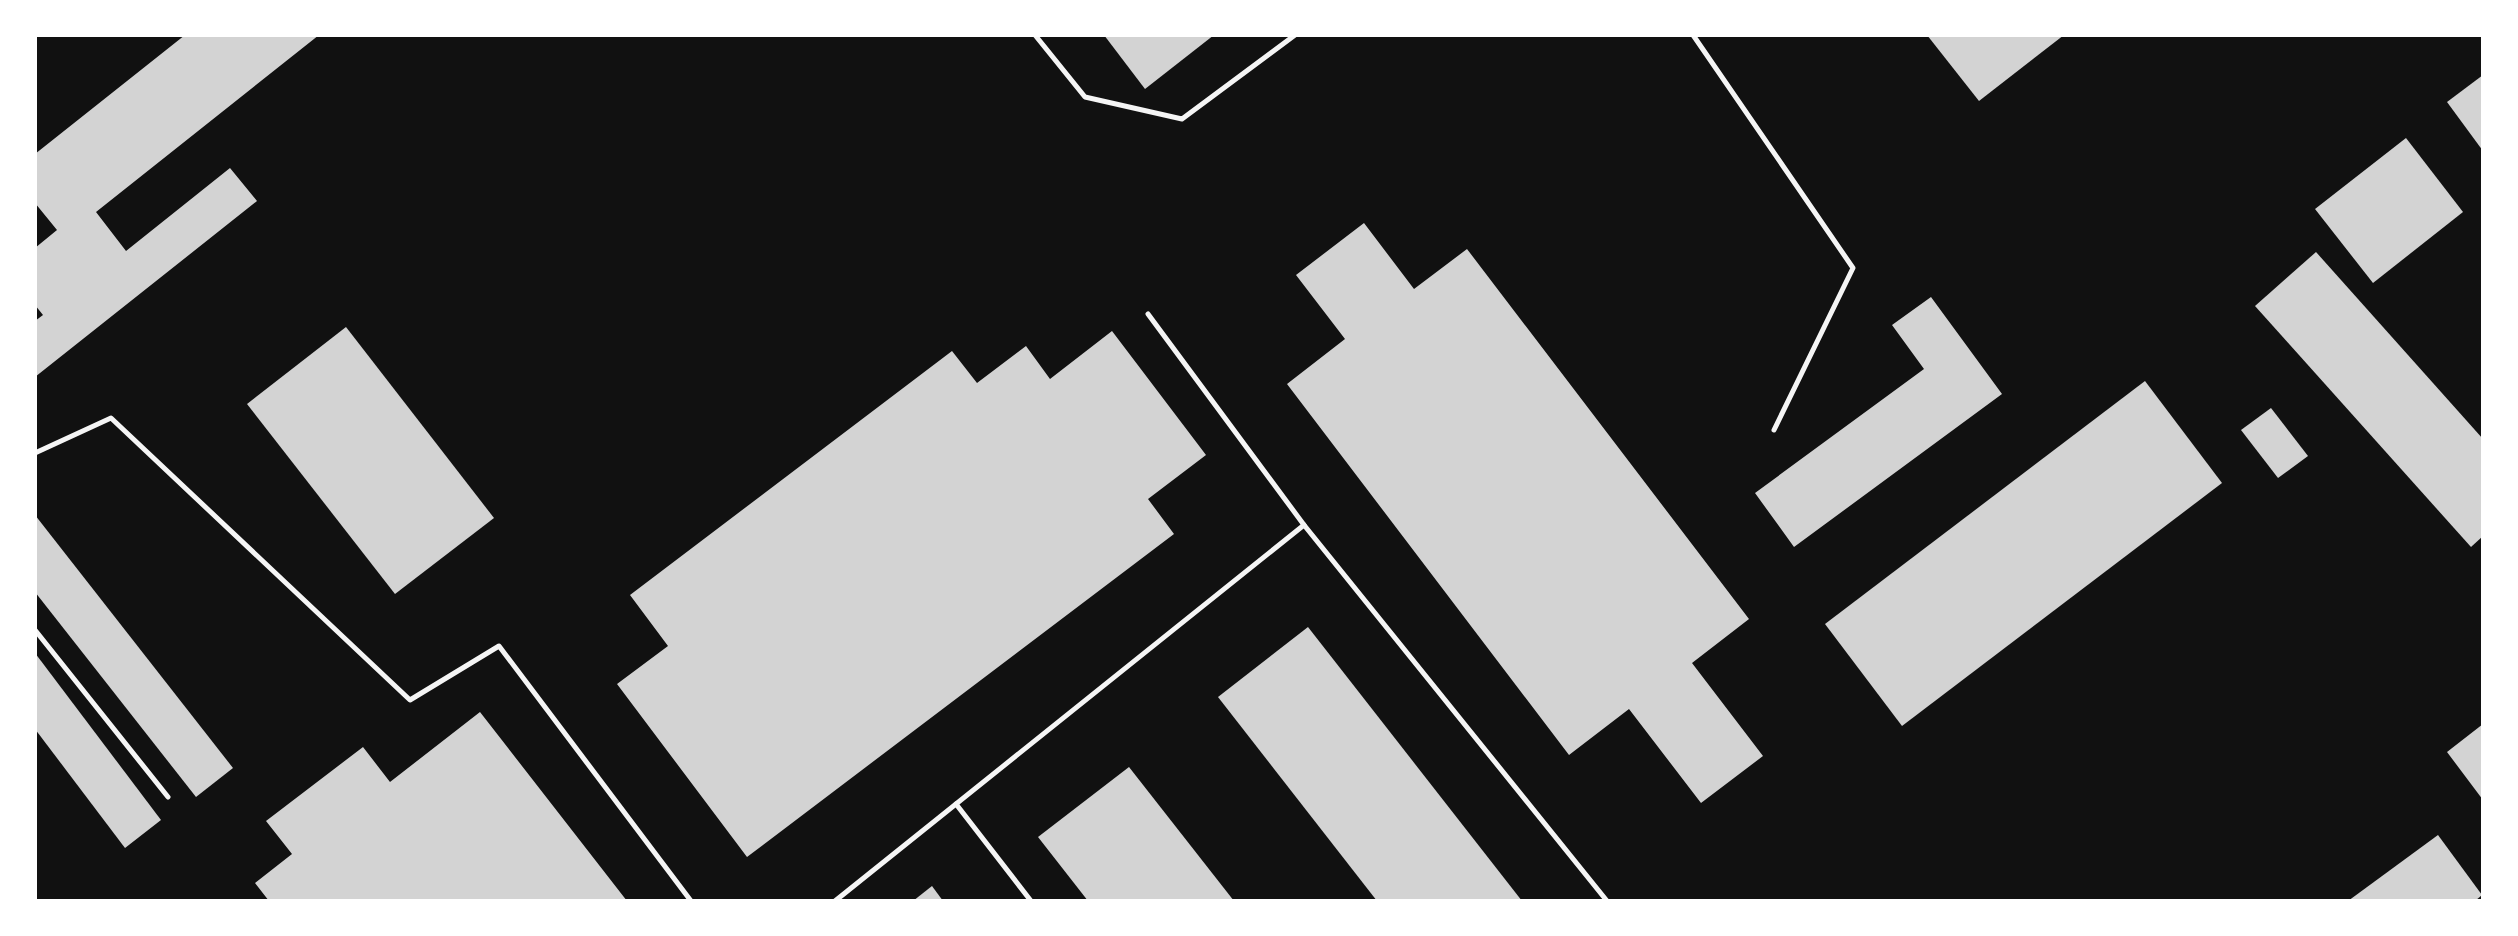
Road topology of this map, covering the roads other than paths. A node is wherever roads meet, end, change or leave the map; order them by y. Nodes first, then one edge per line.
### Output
1 (1035, 35) edge
2 (1295, 35) edge
3 (1693, 35) edge
4 (1148, 314) dead end
5 (1774, 430) dead end
6 (35, 453) edge
7 (1304, 525) junction
8 (35, 630) edge
9 (168, 797) dead end
10 (956, 804) junction
11 (691, 901) edge
12 (835, 901) edge
13 (1031, 901) edge
14 (1607, 901) edge

1 - 2 lane
3 - 5 lane
4 - 7 lane
6 - 11 lane
7 - 10 lane
7 - 14 lane
8 - 9 lane
10 - 12 lane
10 - 13 lane

